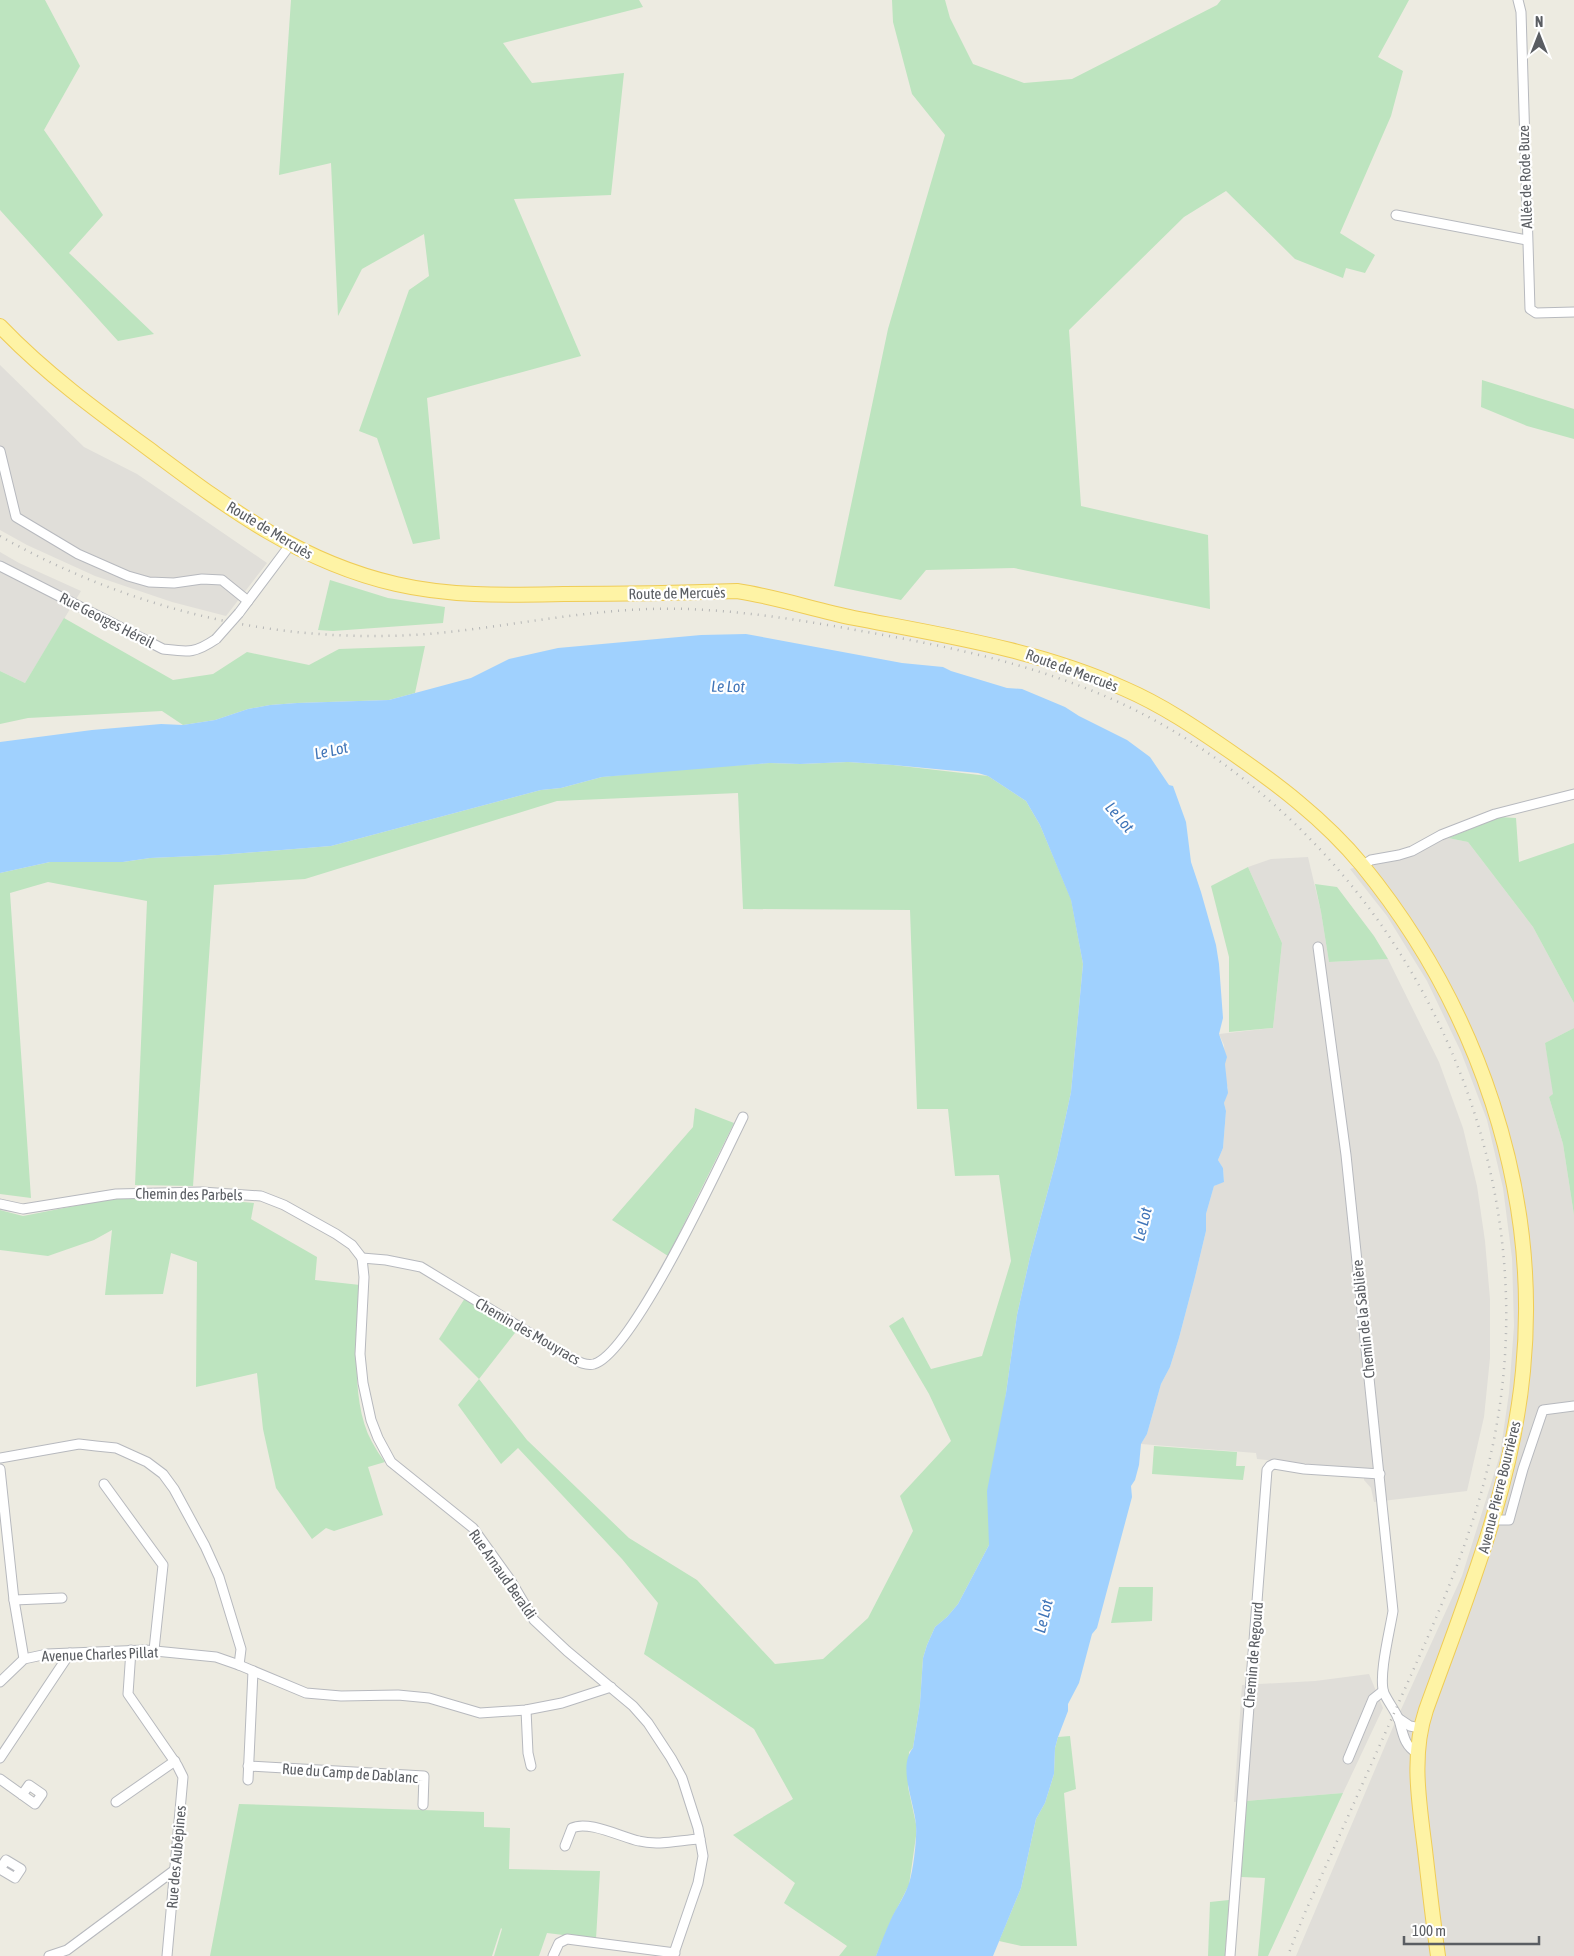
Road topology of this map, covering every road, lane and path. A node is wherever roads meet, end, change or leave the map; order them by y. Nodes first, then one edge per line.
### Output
1 (1518, 0) edge
2 (1396, 216) dead end
3 (1527, 240) junction
4 (1574, 312) edge
5 (0, 326) edge
6 (0, 452) edge
7 (290, 546) junction
8 (0, 566) edge
9 (248, 601) junction
10 (1574, 794) edge
11 (1362, 866) junction
12 (1318, 947) dead end
13 (743, 1117) dead end
14 (0, 1204) edge
15 (362, 1258) junction
16 (1574, 1406) edge
17 (0, 1458) edge
18 (0, 1470) edge
19 (1380, 1474) junction
20 (104, 1484) dead end
21 (1493, 1520) junction
22 (62, 1598) dead end
23 (14, 1600) junction
24 (131, 1650) junction
25 (154, 1650) junction
26 (70, 1653) junction
27 (24, 1658) junction
28 (239, 1665) junction
29 (254, 1671) junction
30 (0, 1682) edge
31 (611, 1687) junction
32 (1383, 1691) junction
33 (526, 1710) junction
34 (1398, 1718) junction
35 (1420, 1728) junction
36 (1417, 1753) junction
37 (0, 1758) edge
38 (1348, 1759) dead end
39 (175, 1761) junction
40 (248, 1766) junction
41 (531, 1766) dead end
42 (0, 1780) edge
43 (248, 1780) dead end
44 (22, 1795) dead end
45 (116, 1802) dead end
46 (423, 1805) dead end
47 (700, 1839) junction
48 (565, 1846) dead end
49 (176, 1869) junction
50 (674, 1955) edge
51 (49, 1956) edge
52 (167, 1956) edge
53 (553, 1956) edge
54 (1230, 1956) edge
55 (1438, 1956) edge

1 - 3 street, Allée de Rode Buze
2 - 3 street
3 - 4 street, Allée de Rode Buze
5 - 7 main road, Route de Mercuès
6 - 9 street
7 - 9 street, Rue Georges Héreil
7 - 11 main road, Route de Mercuès
8 - 9 street, Rue Georges Héreil, bridge
10 - 11 street
11 - 21 main road, Avenue Pierre Bourrières
12 - 19 street, Chemin de la Sablière
13 - 15 street, Chemin des Mouyracs
14 - 15 street, Chemin des Parbels
15 - 31 street, Rue Arnaud Beraldi
16 - 21 street
17 - 28 street
18 - 23 street
19 - 32 street, Chemin de la Sablière
19 - 54 street, Chemin de Regourd
20 - 25 street
21 - 35 main road, Avenue Pierre Bourrières
22 - 23 street
23 - 27 street
24 - 25 street, Avenue Charles Pillat
24 - 26 street, Avenue Charles Pillat
24 - 39 street, Rue des Aubépines
25 - 28 street, Avenue Charles Pillat
26 - 27 street, Avenue Charles Pillat
26 - 37 street
27 - 30 street, Avenue Charles Pillat
28 - 29 street, Avenue Charles Pillat
29 - 33 street, Avenue Charles Pillat
29 - 40 street
31 - 33 street, Avenue Charles Pillat
31 - 47 street, Rue Arnaud Beraldi
32 - 34 street
32 - 38 street
33 - 41 street
34 - 35 street
34 - 36 street
35 - 36 main road, Avenue Pierre Bourrières
36 - 55 main road, Avenue Pierre Bourrières
39 - 45 street
39 - 49 street, Rue des Aubépines
40 - 43 street
40 - 46 street, Rue du Camp de Dablanc
42 - 44 street
47 - 48 street
47 - 50 street, Rue Arnaud Beraldi
49 - 51 street
49 - 52 street, Rue des Aubépines
50 - 53 street

